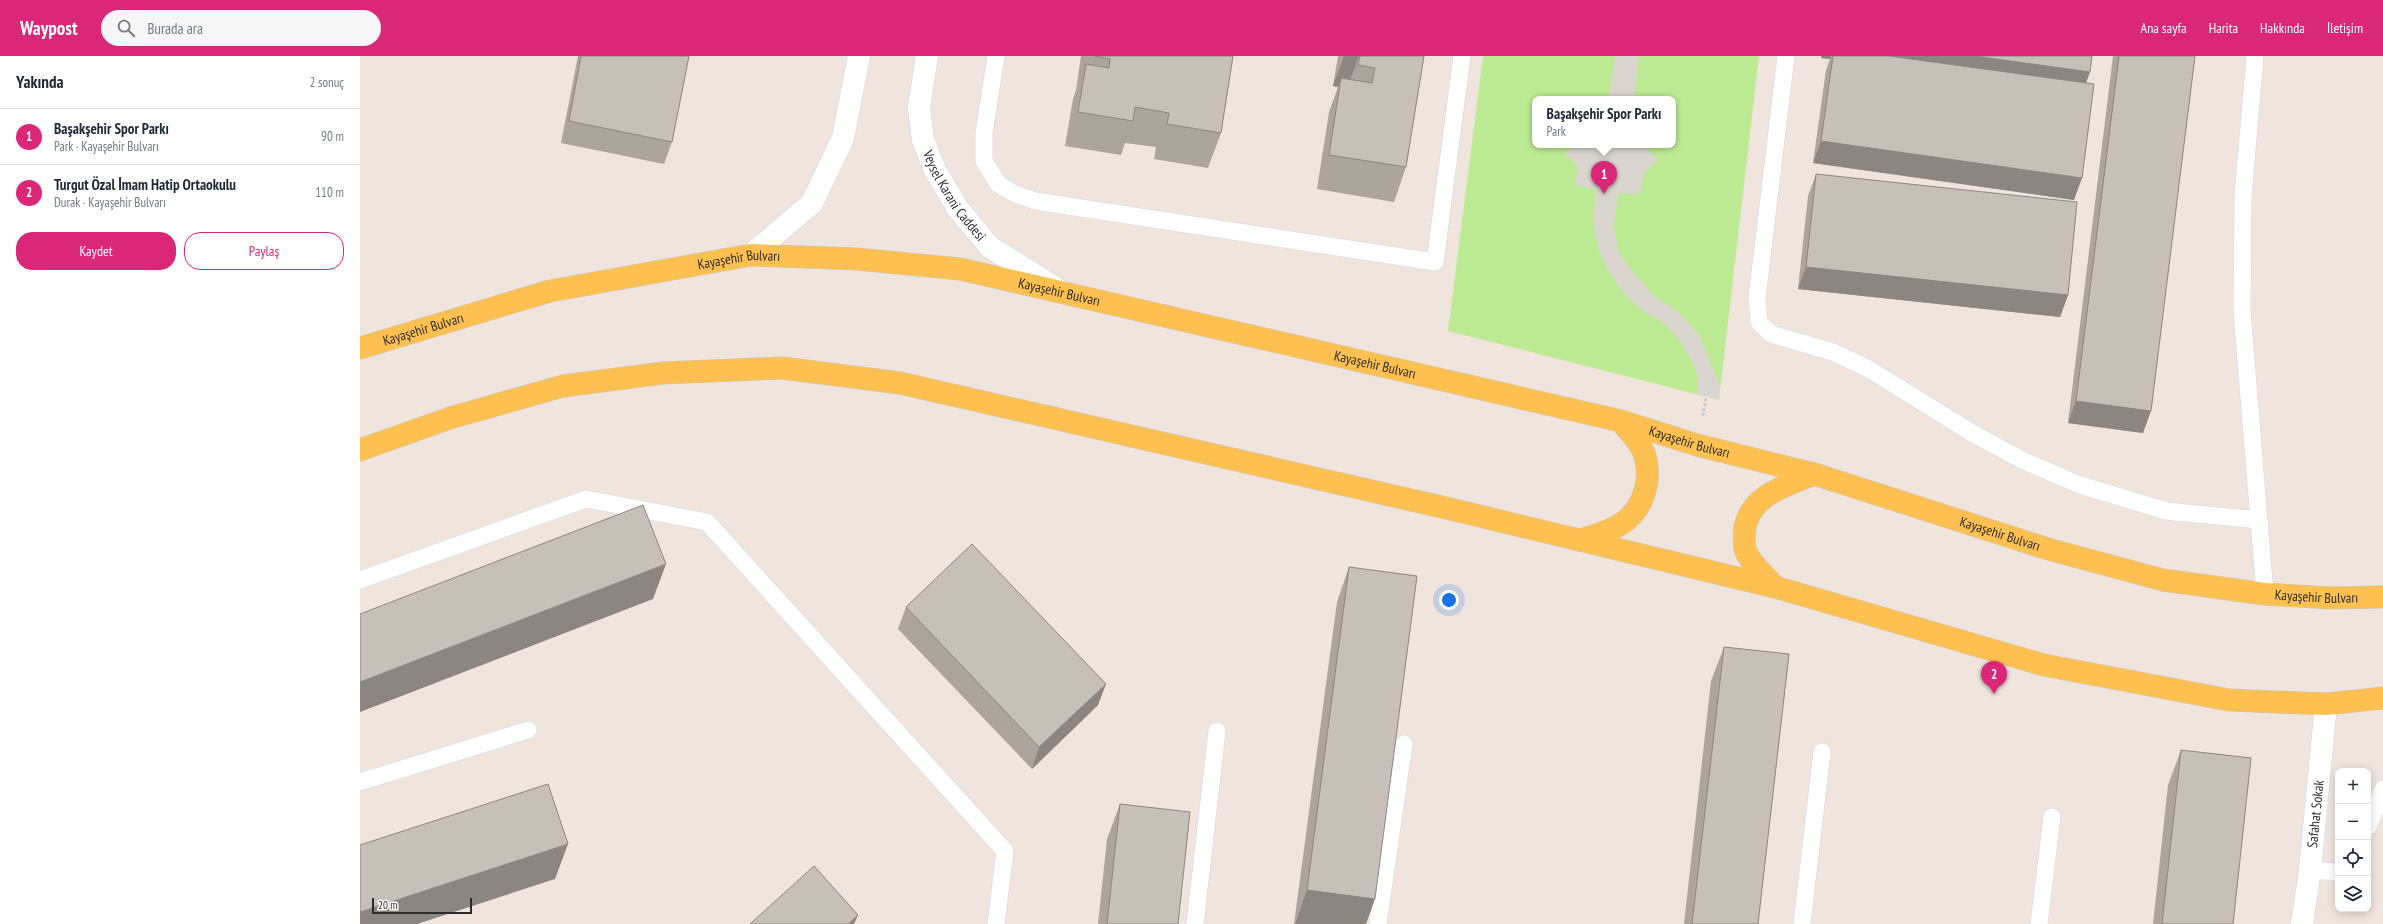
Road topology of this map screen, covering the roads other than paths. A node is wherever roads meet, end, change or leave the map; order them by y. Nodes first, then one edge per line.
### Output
1 (859, 56) edge
2 (927, 56) edge
3 (996, 56) edge
4 (1462, 56) edge
5 (1786, 56) edge
6 (2255, 56) edge
7 (751, 255) junction
8 (1062, 293) junction
9 (360, 348) edge
10 (1621, 421) junction
11 (360, 450) edge
12 (1814, 474) junction
13 (2260, 520) junction
14 (1577, 541) junction
15 (360, 580) edge
16 (1775, 587) junction
17 (2265, 594) junction
18 (2383, 597) edge
19 (2383, 698) edge
20 (2326, 704) junction
21 (528, 730) dead end
22 (1217, 731) dead end
23 (1404, 744) dead end
24 (1822, 752) dead end
25 (360, 782) edge
26 (2383, 789) edge
27 (2052, 818) dead end
28 (2371, 819) edge
29 (2310, 870) junction
30 (2335, 872) edge
31 (996, 924) edge
32 (1195, 924) edge
33 (1378, 924) edge
34 (1802, 924) edge
35 (2039, 924) edge
36 (2302, 924) edge

1 - 7 street
2 - 8 street, Veysel Karani Caddesi
3 - 4 lane
5 - 13 lane
6 - 13 lane
7 - 8 main road, Kayaşehir Bulvarı
7 - 9 main road, Kayaşehir Bulvarı
8 - 10 main road, Kayaşehir Bulvarı
10 - 12 main road, Kayaşehir Bulvarı
10 - 14 main road
11 - 14 main road
12 - 16 main road
12 - 17 main road, Kayaşehir Bulvarı
13 - 17 lane
14 - 16 main road
15 - 31 lane
16 - 20 main road
17 - 18 main road, Kayaşehir Bulvarı
19 - 20 main road
20 - 29 street, Safahat Sokak
21 - 25 lane
22 - 32 lane
23 - 33 lane
24 - 34 lane
26 - 28 lane
27 - 35 lane
29 - 30 lane
29 - 36 street, Safahat Sokak

